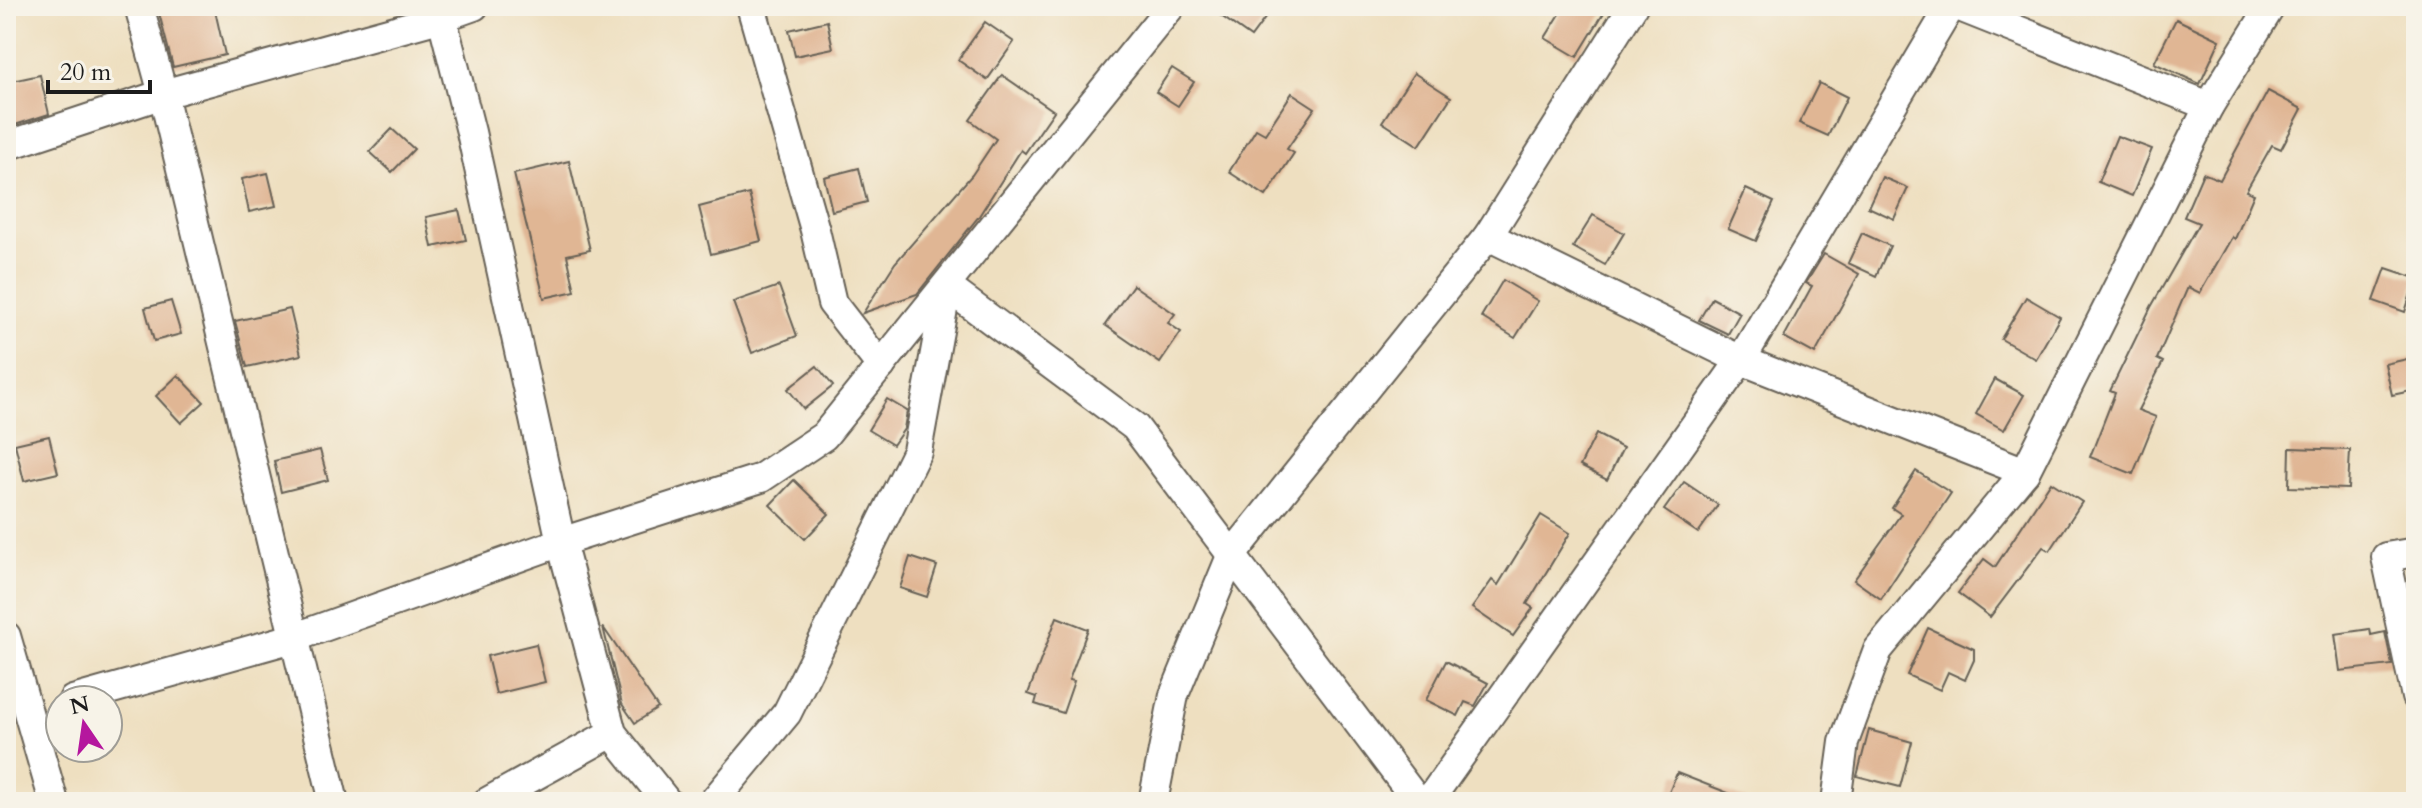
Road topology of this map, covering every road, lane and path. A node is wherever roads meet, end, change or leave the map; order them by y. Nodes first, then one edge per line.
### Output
1 (139, 6) edge
2 (474, 6) edge
3 (751, 6) edge
4 (1171, 6) edge
5 (1633, 6) edge
6 (1951, 6) edge
7 (1957, 6) edge
8 (2271, 6) edge
9 (441, 12) edge
10 (163, 94) junction
11 (2209, 106) junction
12 (6, 146) edge
13 (1488, 236) junction
14 (947, 287) junction
15 (1741, 360) junction
16 (881, 366) junction
17 (2025, 472) junction
18 (561, 542) junction
19 (2416, 552) edge
20 (1231, 556) junction
21 (6, 636) edge
22 (293, 638) junction
23 (124, 686) edge
24 (2416, 697) edge
25 (44, 708) edge
26 (30, 712) junction
27 (612, 733) junction
28 (54, 802) edge
29 (334, 802) edge
30 (487, 802) edge
31 (667, 802) edge
32 (713, 802) edge
33 (1153, 802) edge
34 (1418, 802) edge
35 (1428, 802) edge
36 (1836, 802) edge

1 - 10 street
2 - 9 street
3 - 16 street
4 - 14 street
5 - 13 street
6 - 15 street
7 - 11 street
8 - 11 street
9 - 10 street
9 - 18 street
10 - 12 street
10 - 22 street
11 - 17 street
13 - 15 street
13 - 20 street
14 - 16 street
14 - 20 street
14 - 32 street
15 - 17 street
15 - 35 street
16 - 18 street
17 - 36 street
18 - 22 street
18 - 27 street
19 - 24 street
20 - 33 street
20 - 34 street
21 - 26 street
22 - 23 street
22 - 29 street
25 - 26 street
26 - 28 street
27 - 30 street
27 - 31 street

